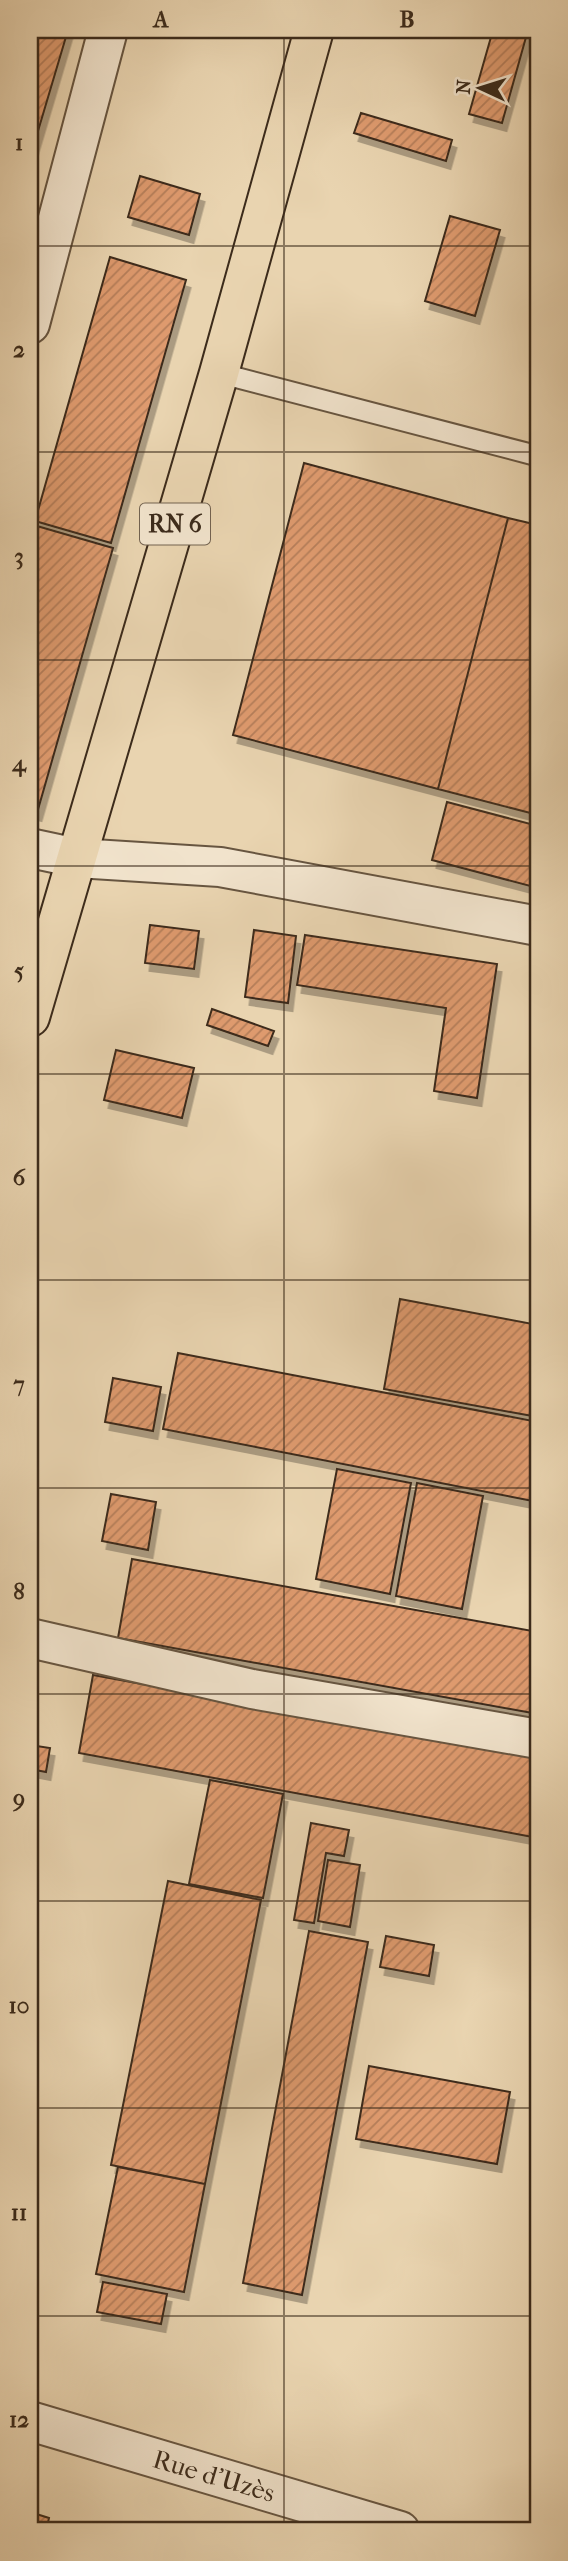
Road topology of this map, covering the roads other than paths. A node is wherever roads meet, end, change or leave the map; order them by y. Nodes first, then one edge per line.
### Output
1 (108, 30) edge
2 (314, 30) edge
3 (30, 324) edge
4 (219, 373) junction
5 (538, 456) edge
6 (30, 848) edge
7 (77, 858) junction
8 (538, 926) edge
9 (30, 1017) edge
10 (30, 1638) edge
11 (538, 1739) edge
12 (30, 2421) edge
13 (326, 2520) edge
14 (400, 2531) edge

1 - 3 street
2 - 4 main road, RN 6
4 - 5 lane
4 - 7 main road, RN 6
6 - 7 street
7 - 8 street
7 - 9 main road, RN 6
10 - 11 street
12 - 13 street, Rue d'Uzès
13 - 14 street, Rue d'Uzès

